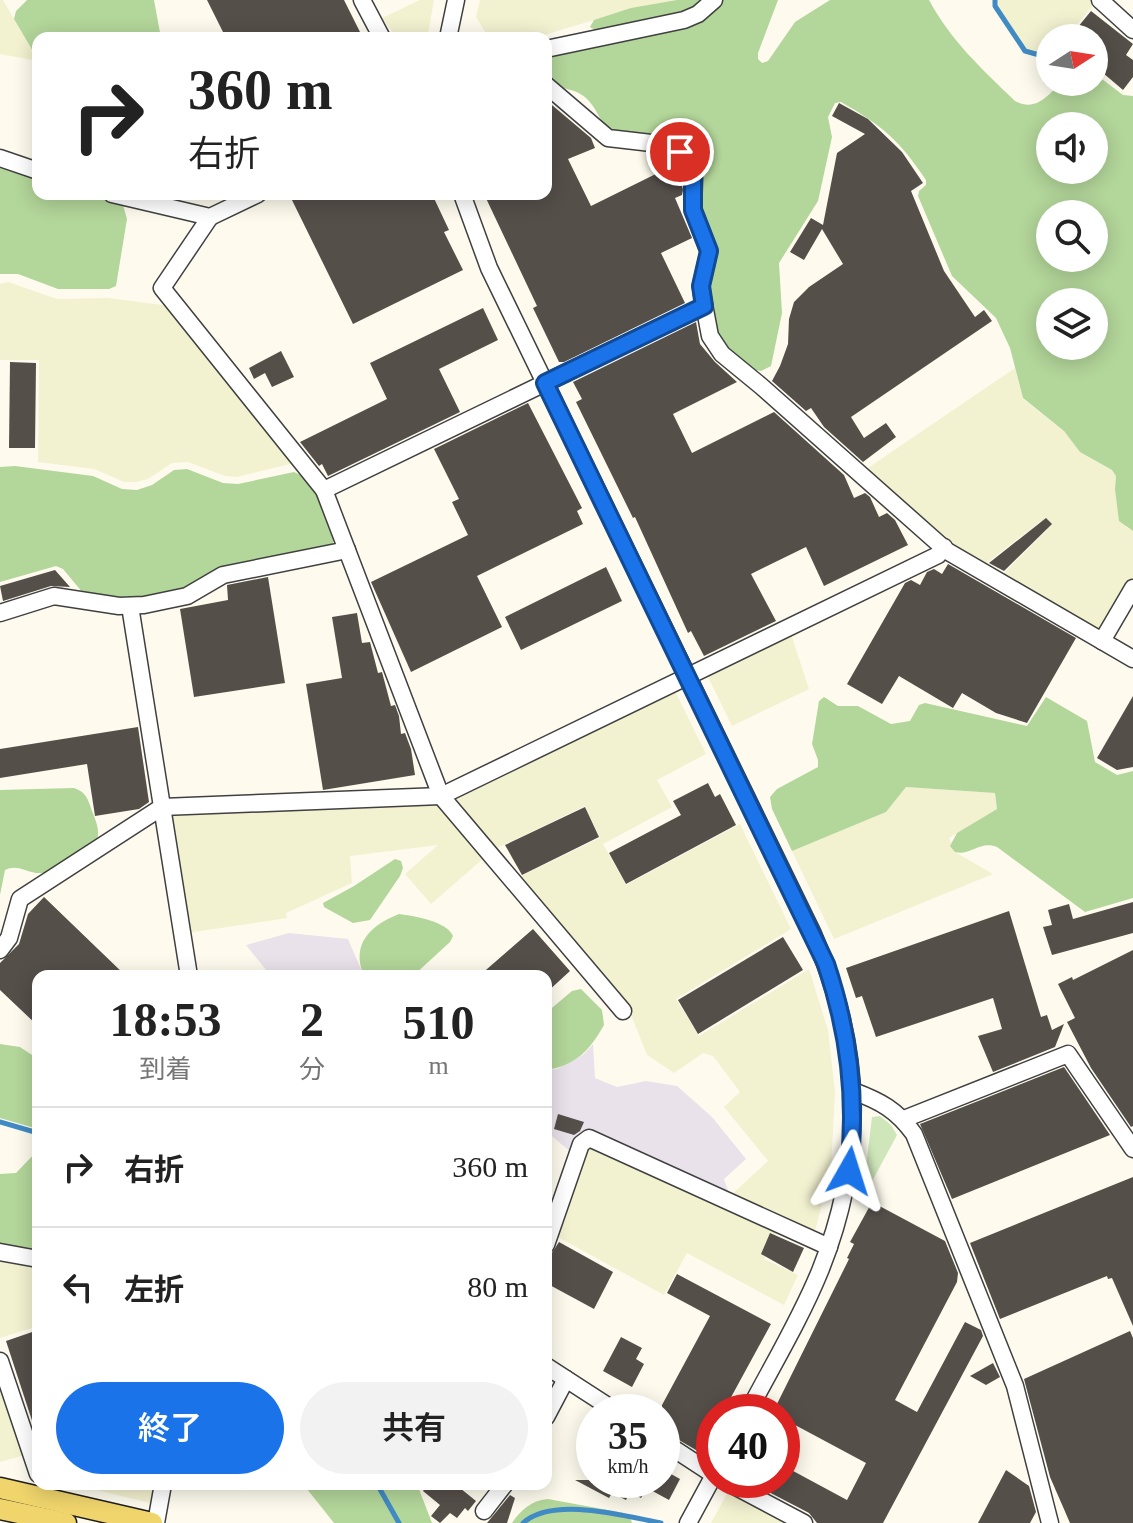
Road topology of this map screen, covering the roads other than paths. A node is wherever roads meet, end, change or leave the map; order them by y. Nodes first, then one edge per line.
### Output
1 (362, 0) edge
2 (456, 0) edge
3 (714, 0) edge
4 (1100, 0) edge
5 (1133, 30) edge
6 (379, 32) edge
7 (449, 32) edge
8 (552, 48) edge
9 (552, 90) edge
10 (0, 158) edge
11 (32, 169) edge
12 (138, 200) edge
13 (245, 200) edge
14 (464, 200) edge
15 (210, 217) junction
16 (704, 306) junction
17 (545, 383) junction
18 (324, 490) junction
19 (944, 547) junction
20 (347, 550) junction
21 (1133, 588) edge
22 (130, 606) junction
23 (0, 613) edge
24 (1102, 641) junction
25 (1133, 659) edge
26 (688, 676) junction
27 (441, 796) junction
28 (162, 807) junction
29 (0, 950) edge
30 (188, 970) edge
31 (623, 1011) dead end
32 (853, 1091) junction
33 (904, 1119) junction
34 (1133, 1149) edge
35 (552, 1228) edge
36 (829, 1247) junction
37 (0, 1252) edge
38 (32, 1258) edge
39 (0, 1361) edge
40 (552, 1370) edge
41 (566, 1379) junction
42 (589, 1394) edge
43 (757, 1394) edge
44 (552, 1406) edge
45 (32, 1456) edge
46 (0, 1488) edge
47 (32, 1488) edge
48 (44, 1490) edge
49 (162, 1490) edge
50 (500, 1490) edge
51 (702, 1498) edge
52 (757, 1498) edge
53 (0, 1509) edge
54 (484, 1511) dead end
55 (66, 1523) edge
56 (154, 1523) edge
57 (688, 1523) edge
58 (804, 1523) edge
59 (1050, 1523) edge

1 - 6 street
2 - 7 street
3 - 8 street
4 - 5 street
9 - 16 street
10 - 11 street
12 - 15 street
13 - 15 street
14 - 17 street
15 - 18 street
16 - 17 street
16 - 19 street
17 - 18 street
17 - 26 street
18 - 20 street
19 - 24 street
19 - 26 street
20 - 22 street
20 - 27 street
21 - 24 street
22 - 23 street
22 - 28 street
24 - 25 street
26 - 27 street
26 - 32 street
27 - 28 street
27 - 31 street
28 - 29 street
28 - 30 street
32 - 33 street
32 - 36 street
33 - 34 street
33 - 59 street
35 - 36 street
36 - 43 street
37 - 38 street
39 - 45 street
40 - 41 street
41 - 42 street
41 - 44 street
46 - 47 main road
48 - 56 main road
49 - 56 street
50 - 54 street
51 - 57 street
52 - 58 street
53 - 55 main road

